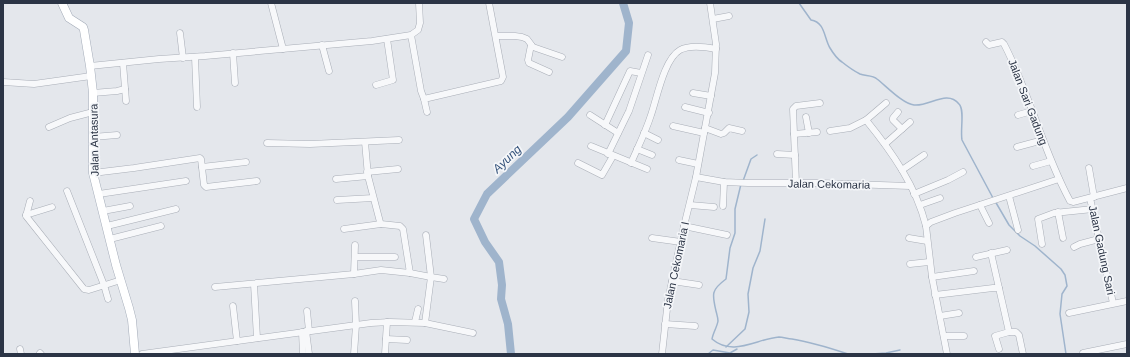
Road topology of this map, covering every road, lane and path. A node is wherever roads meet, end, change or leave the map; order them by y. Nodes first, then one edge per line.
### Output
1 (62, 3) edge
2 (271, 3) edge
3 (419, 3) edge
4 (489, 3) edge
5 (710, 3) edge
6 (729, 16) dead end
7 (713, 19) junction
8 (180, 33) dead end
9 (411, 35) junction
10 (496, 36) junction
11 (387, 39) junction
12 (986, 42) dead end
13 (322, 45) junction
14 (531, 45) junction
15 (283, 49) junction
16 (716, 49) junction
17 (233, 53) junction
18 (648, 55) dead end
19 (195, 57) junction
20 (562, 57) dead end
21 (183, 58) junction
22 (123, 63) junction
23 (90, 66) junction
24 (329, 71) dead end
25 (549, 72) dead end
26 (641, 74) junction
27 (91, 76) junction
28 (3, 82) edge
29 (235, 83) dead end
30 (376, 85) dead end
31 (125, 89) junction
32 (693, 93) dead end
33 (93, 94) junction
34 (712, 96) junction
35 (424, 99) junction
36 (126, 102) dead end
37 (820, 103) dead end
38 (886, 103) dead end
39 (197, 107) dead end
40 (685, 107) dead end
41 (1032, 111) junction
42 (93, 112) junction
43 (427, 112) dead end
44 (898, 112) dead end
45 (709, 113) junction
46 (590, 115) dead end
47 (1018, 116) dead end
48 (806, 117) dead end
49 (866, 120) junction
50 (910, 122) dead end
51 (605, 125) junction
52 (674, 126) dead end
53 (49, 127) dead end
54 (902, 128) junction
55 (704, 131) junction
56 (742, 131) dead end
57 (830, 131) dead end
58 (817, 132) dead end
59 (618, 133) junction
60 (644, 133) junction
61 (809, 133) junction
62 (794, 134) junction
63 (117, 135) dead end
64 (93, 137) junction
65 (399, 140) dead end
66 (658, 140) dead end
67 (1043, 140) junction
68 (365, 142) junction
69 (267, 143) dead end
70 (885, 144) junction
71 (591, 146) dead end
72 (1017, 147) dead end
73 (637, 149) junction
74 (777, 154) dead end
75 (611, 155) junction
76 (652, 155) dead end
77 (796, 155) junction
78 (924, 155) dead end
79 (680, 160) dead end
80 (1051, 161) junction
81 (246, 162) dead end
82 (578, 163) dead end
83 (631, 163) junction
84 (698, 164) junction
85 (1033, 166) dead end
86 (202, 167) junction
87 (1089, 168) dead end
88 (398, 169) dead end
89 (647, 169) dead end
90 (902, 170) junction
91 (963, 172) dead end
92 (93, 173) junction
93 (368, 174) junction
94 (696, 177) junction
95 (336, 179) dead end
96 (1059, 179) junction
97 (186, 181) dead end
98 (256, 181) dead end
99 (724, 182) junction
100 (796, 183) junction
101 (910, 186) junction
102 (1127, 188) edge
103 (67, 191) dead end
104 (99, 194) junction
105 (914, 194) junction
106 (1009, 196) junction
107 (1092, 197) junction
108 (373, 198) junction
109 (940, 198) dead end
110 (337, 200) dead end
111 (30, 201) dead end
112 (690, 205) junction
113 (920, 205) junction
114 (980, 205) junction
115 (52, 206) dead end
116 (130, 206) dead end
117 (723, 206) dead end
118 (714, 207) dead end
119 (176, 209) dead end
120 (1093, 209) junction
121 (103, 211) junction
122 (1058, 212) junction
123 (26, 215) junction
124 (989, 223) dead end
125 (381, 224) junction
126 (107, 226) junction
127 (161, 226) dead end
128 (684, 226) junction
129 (926, 226) junction
130 (344, 230) dead end
131 (1018, 230) dead end
132 (426, 235) dead end
133 (727, 235) dead end
134 (652, 238) dead end
135 (909, 238) dead end
136 (1063, 238) dead end
137 (110, 239) junction
138 (1099, 239) junction
139 (927, 241) junction
140 (681, 242) junction
141 (1042, 244) dead end
142 (355, 245) dead end
143 (1074, 247) dead end
144 (1007, 250) dead end
145 (991, 253) junction
146 (356, 257) junction
147 (395, 257) dead end
148 (976, 257) dead end
149 (929, 262) junction
150 (910, 264) dead end
151 (974, 271) dead end
152 (410, 273) junction
153 (354, 274) junction
154 (431, 277) junction
155 (932, 277) junction
156 (444, 279) dead end
157 (121, 280) junction
158 (672, 281) junction
159 (254, 284) junction
160 (104, 285) junction
161 (699, 285) dead end
162 (215, 287) dead end
163 (999, 288) junction
164 (935, 295) junction
165 (108, 299) dead end
166 (355, 301) dead end
167 (1127, 301) edge
168 (1113, 303) junction
169 (233, 306) dead end
170 (418, 308) dead end
171 (307, 311) dead end
172 (959, 313) dead end
173 (1069, 313) dead end
174 (940, 316) junction
175 (386, 322) junction
176 (415, 322) junction
177 (426, 323) junction
178 (665, 324) junction
179 (356, 325) junction
180 (695, 326) dead end
181 (306, 332) junction
182 (1009, 332) junction
183 (473, 333) dead end
184 (944, 336) junction
185 (964, 336) dead end
186 (257, 338) junction
187 (386, 339) junction
188 (407, 340) dead end
189 (237, 341) junction
190 (1127, 344) edge
191 (999, 349) dead end
192 (1082, 353) dead end
193 (135, 354) edge
194 (142, 354) edge
195 (303, 354) edge
196 (309, 354) edge
197 (354, 354) edge
198 (385, 354) edge
199 (662, 354) edge
200 (947, 354) edge
201 (1023, 354) edge

1 - 23 main road, Jalan Antasura
2 - 15 street
3 - 9 street
4 - 10 street
5 - 7 street, Jalan Cekomaria I
6 - 7 street
7 - 16 street, Jalan Cekomaria I
8 - 21 street
9 - 11 street
9 - 35 street
10 - 14 street
10 - 35 street
11 - 13 street
11 - 30 street
12 - 41 street, Jalan Sari Gadung
13 - 15 street
13 - 24 street
14 - 20 street
14 - 25 street
15 - 17 street
16 - 34 street, Jalan Cekomaria I
16 - 60 street
17 - 19 street
17 - 29 street
18 - 26 street
19 - 21 street
19 - 39 street
21 - 22 street
22 - 23 street
22 - 31 street
23 - 27 main road, Jalan Antasura
26 - 51 street
26 - 59 street
27 - 28 street
27 - 33 main road, Jalan Antasura
31 - 33 street
31 - 36 street
32 - 34 street
33 - 42 main road, Jalan Antasura
34 - 45 street, Jalan Cekomaria I
35 - 43 street
37 - 62 street
38 - 49 street
40 - 45 street
41 - 47 street
41 - 67 street, Jalan Sari Gadung
42 - 53 street
42 - 64 main road, Jalan Antasura
44 - 54 street
45 - 55 street, Jalan Cekomaria I
46 - 51 street
48 - 61 street
49 - 57 street
49 - 70 street
50 - 54 street
51 - 59 street
52 - 55 street
54 - 70 street
55 - 56 street
55 - 84 street, Jalan Cekomaria I
58 - 61 street
59 - 75 street
60 - 66 street
60 - 73 street
61 - 62 street
62 - 77 street
63 - 64 street
64 - 92 main road, Jalan Antasura
65 - 68 street
67 - 72 street
67 - 80 street, Jalan Sari Gadung
68 - 69 street
68 - 93 street
70 - 90 street
71 - 75 street
73 - 76 street
73 - 83 street
74 - 77 street
75 - 82 street
75 - 83 street
77 - 100 street
78 - 90 street
79 - 84 street
80 - 85 street
80 - 96 street, Jalan Sari Gadung
81 - 86 street
83 - 89 street
84 - 94 street, Jalan Cekomaria I
86 - 92 street
86 - 98 street
87 - 107 street, Jalan Gadung Sari
88 - 93 street
90 - 101 street
91 - 105 street
92 - 104 main road, Jalan Antasura
93 - 95 street
93 - 108 street
94 - 99 street, Jalan Cekomaria
94 - 112 street, Jalan Cekomaria I
96 - 106 street
96 - 107 street, Jalan Sari Gadung
97 - 104 street
99 - 100 street, Jalan Cekomaria
99 - 117 street
100 - 101 street, Jalan Cekomaria
101 - 105 street
102 - 107 street
103 - 160 street
104 - 121 main road, Jalan Antasura
105 - 113 street
106 - 114 street
106 - 131 street
107 - 120 street, Jalan Gadung Sari
108 - 110 street
108 - 125 street
109 - 113 street
111 - 123 street
112 - 118 street
112 - 128 street, Jalan Cekomaria I
113 - 129 street
114 - 124 street
114 - 129 street
115 - 123 street
116 - 121 street
119 - 126 street
120 - 122 street
120 - 138 street, Jalan Gadung Sari
121 - 126 main road, Jalan Antasura
122 - 136 street
122 - 141 street
123 - 160 street
125 - 130 street
125 - 152 street
126 - 137 main road, Jalan Antasura
127 - 137 street
128 - 133 street
128 - 140 street, Jalan Cekomaria I
129 - 139 street
132 - 154 street
134 - 140 street
135 - 139 street
137 - 157 main road, Jalan Antasura
138 - 143 street
138 - 168 street, Jalan Gadung Sari
139 - 149 street
140 - 158 street, Jalan Cekomaria I
142 - 146 street
144 - 145 street
145 - 148 street
145 - 163 street
146 - 147 street
146 - 153 street
149 - 150 street
149 - 155 street
151 - 155 street
152 - 153 street
152 - 154 street
153 - 159 street
154 - 156 street
154 - 177 street
155 - 164 street
157 - 160 street
157 - 193 main road, Jalan Antasura
158 - 161 street
158 - 178 street, Jalan Cekomaria I
159 - 162 street
159 - 186 street
160 - 165 street
163 - 164 street
163 - 182 street
164 - 174 street
166 - 179 street
167 - 168 street
168 - 173 street
169 - 189 street
170 - 176 street
171 - 181 street
172 - 174 street
174 - 184 street
175 - 176 street
175 - 179 street
175 - 187 street
176 - 177 street
177 - 183 street
178 - 180 street
178 - 199 street, Jalan Cekomaria I
179 - 181 street
179 - 197 street
181 - 186 street
181 - 195 street
181 - 196 street
182 - 191 street
182 - 201 street
184 - 185 street
184 - 200 street
186 - 189 street
187 - 188 street
187 - 198 street
189 - 194 street
190 - 192 street

